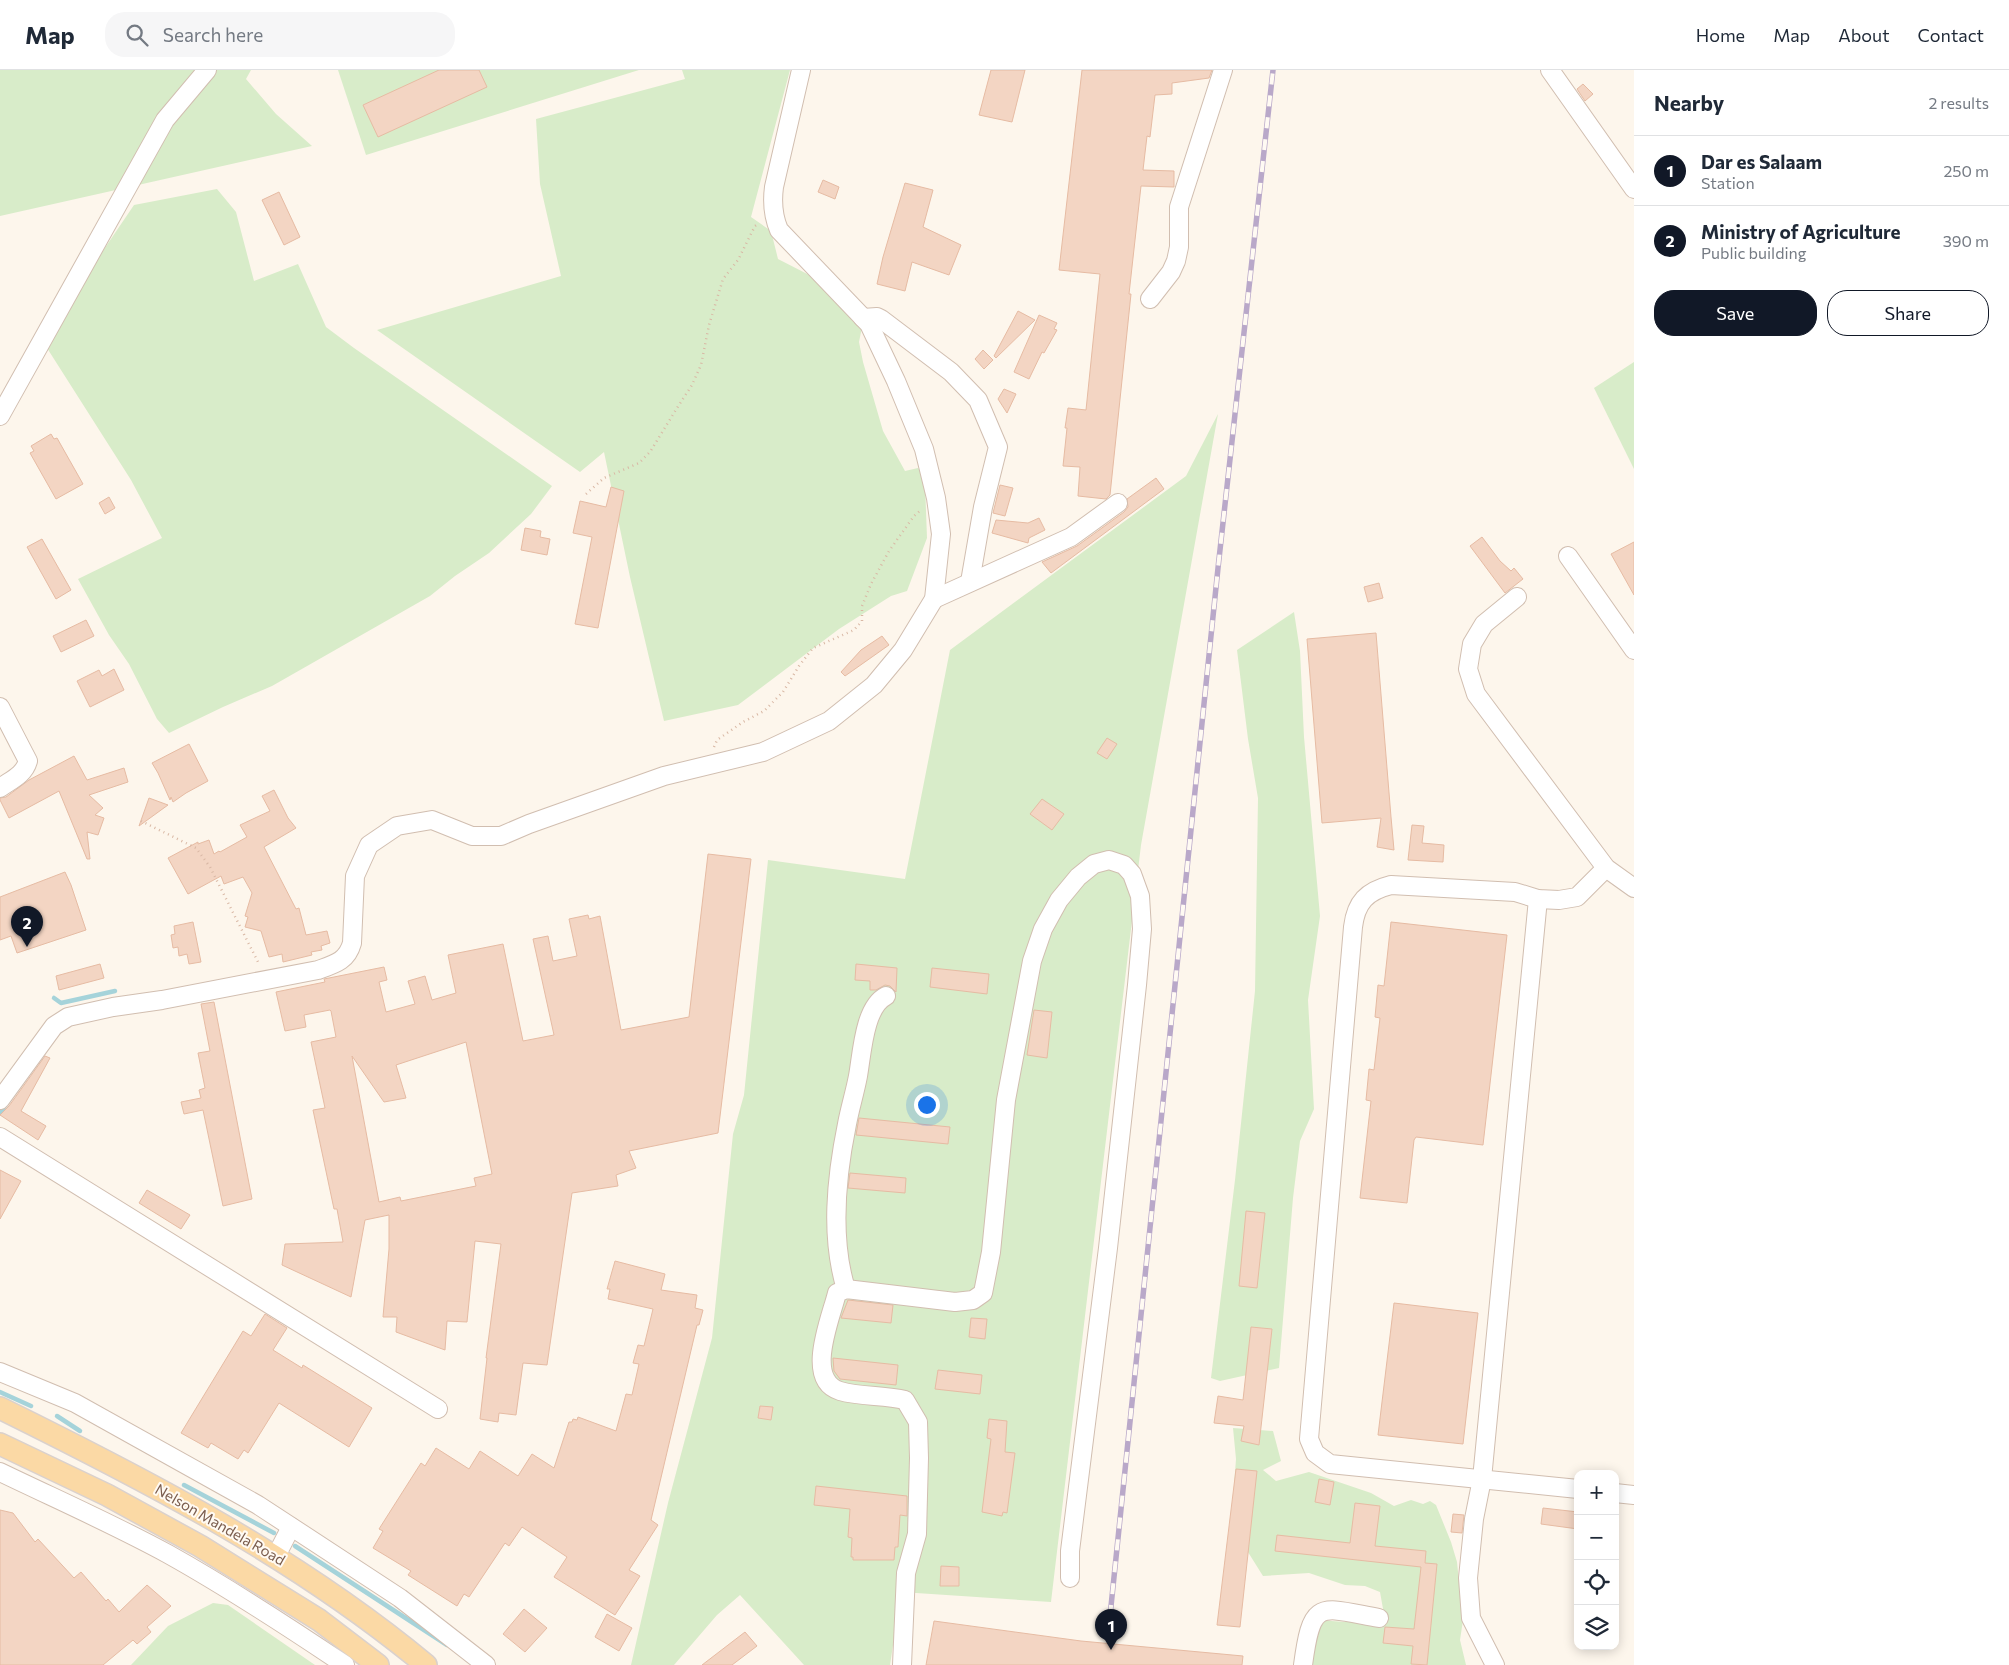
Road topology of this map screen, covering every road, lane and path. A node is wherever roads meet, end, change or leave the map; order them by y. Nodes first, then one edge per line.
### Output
1 (207, 70) edge
2 (801, 70) edge
3 (1223, 70) edge
4 (1550, 70) edge
5 (1634, 189) edge
6 (773, 210) junction
7 (1150, 299) dead end
8 (863, 318) junction
9 (0, 416) edge
10 (586, 494) dead end
11 (936, 498) junction
12 (1118, 503) dead end
13 (1568, 556) dead end
14 (970, 582) junction
15 (1517, 597) dead end
16 (934, 600) junction
17 (1634, 650) edge
18 (0, 707) edge
19 (705, 766) junction
20 (0, 788) edge
21 (141, 821) dead end
22 (1606, 868) junction
23 (1634, 888) edge
24 (1538, 899) junction
25 (266, 979) junction
26 (886, 996) dead end
27 (0, 1100) edge
28 (0, 1138) edge
29 (846, 1289) junction
30 (0, 1372) edge
31 (0, 1408) edge
32 (438, 1409) dead end
33 (0, 1444) edge
34 (0, 1472) edge
35 (1482, 1480) junction
36 (1574, 1489) edge
37 (1619, 1493) edge
38 (1634, 1495) edge
39 (291, 1527) junction
40 (276, 1556) junction
41 (1070, 1578) dead end
42 (1379, 1618) dead end
43 (345, 1665) edge
44 (378, 1665) edge
45 (426, 1665) edge
46 (486, 1665) edge
47 (902, 1665) edge
48 (1303, 1665) edge
49 (1495, 1665) edge

1 - 9 lane
2 - 6 lane
3 - 7 lane
4 - 5 lane
6 - 8 lane
6 - 10 path
8 - 11 lane
8 - 14 lane
11 - 16 lane
11 - 19 path
12 - 14 lane
13 - 17 lane
14 - 16 lane
15 - 22 lane
16 - 19 lane
18 - 20 lane
19 - 25 lane
21 - 25 path
22 - 23 lane
22 - 24 lane
24 - 35 lane
24 - 35 lane
25 - 27 lane
26 - 29 lane
28 - 32 lane
29 - 41 lane
29 - 47 lane
30 - 39 lane
31 - 40 main road, Nelson Mandela Road
33 - 44 main road, Nelson Mandela Road
34 - 43 lane
35 - 36 lane
35 - 49 lane
37 - 38 lane
39 - 40 lane
39 - 46 lane
40 - 45 main road, Nelson Mandela Road
42 - 48 lane

